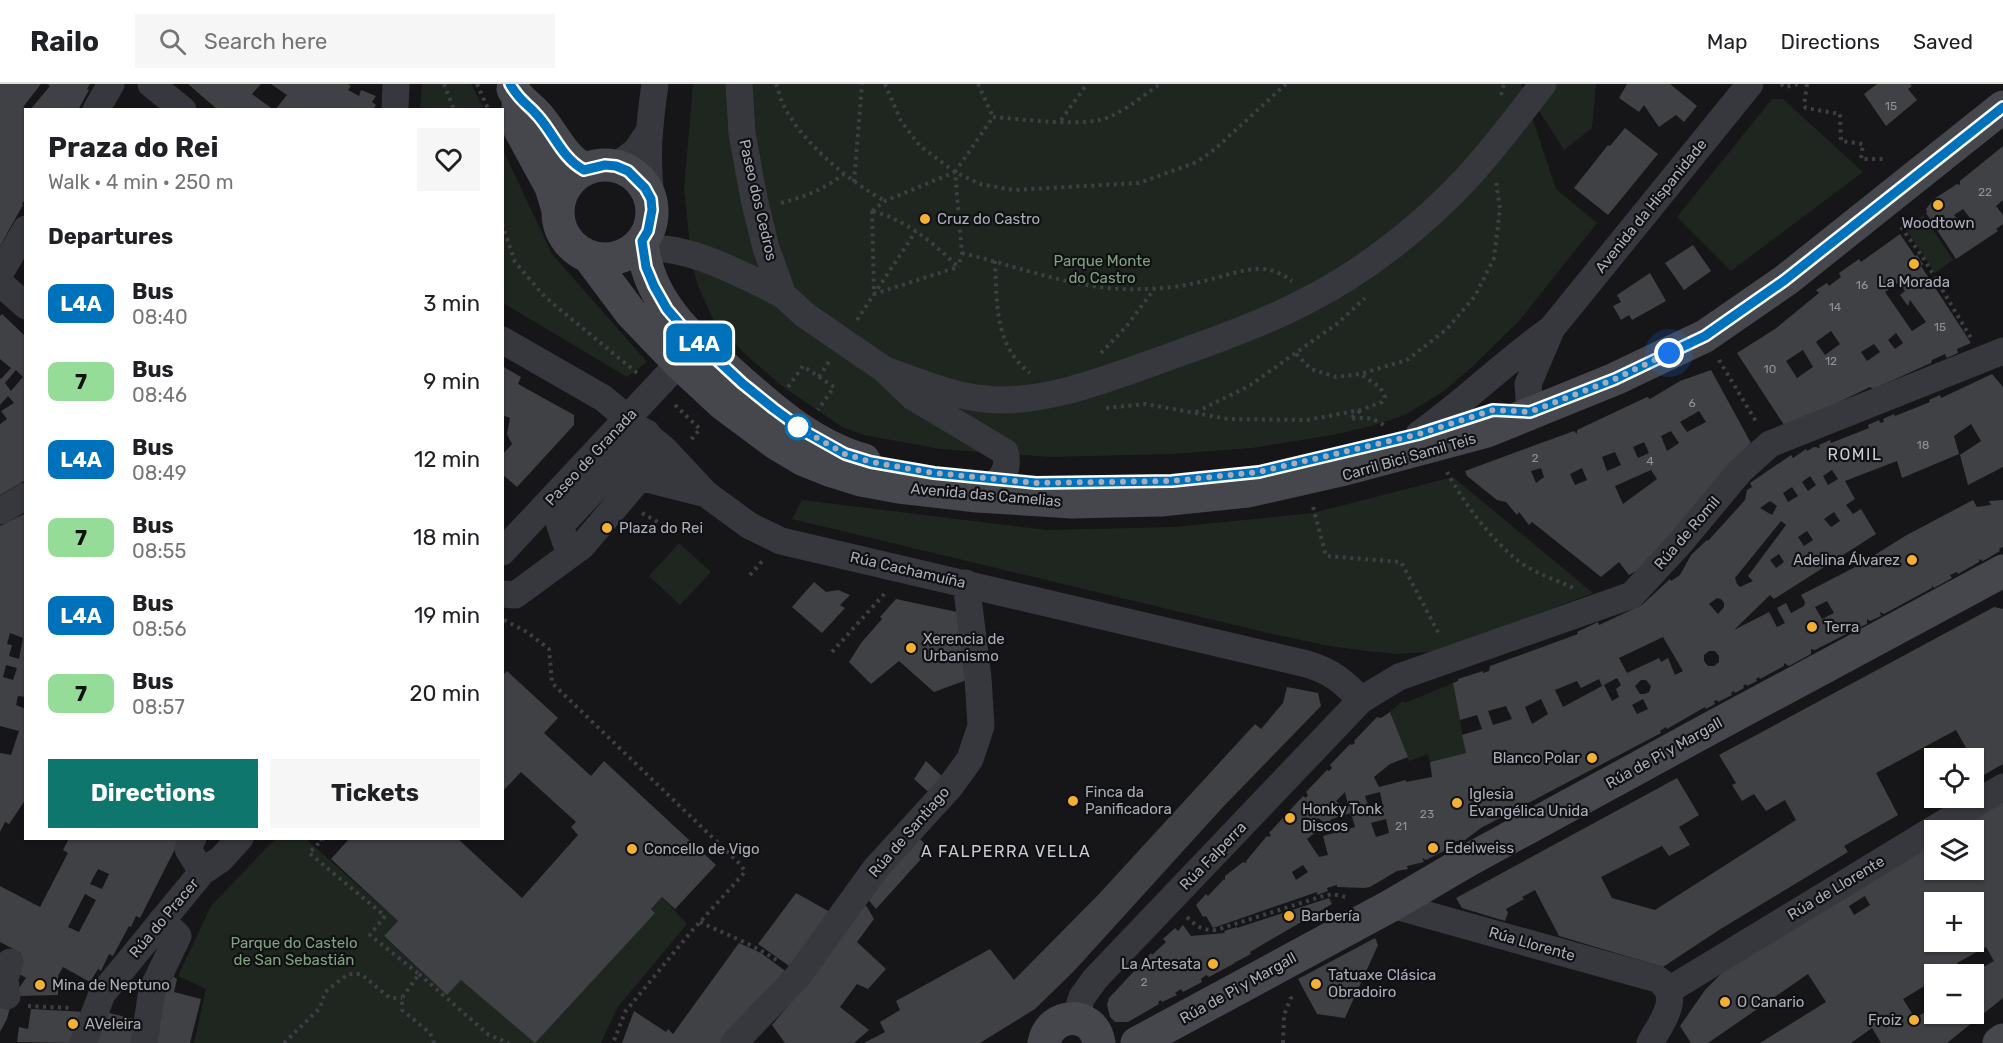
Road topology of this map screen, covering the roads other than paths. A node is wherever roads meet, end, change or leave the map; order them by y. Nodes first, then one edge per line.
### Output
1 (111, 84) edge
2 (151, 84) edge
3 (396, 84) edge
4 (655, 84) edge
5 (739, 84) edge
6 (1543, 84) edge
7 (1750, 84) edge
8 (506, 97) edge
9 (2003, 106) edge
10 (97, 108) edge
11 (181, 108) edge
12 (395, 108) edge
13 (648, 133) junction
14 (616, 166) junction
15 (584, 170) junction
16 (651, 199) junction
17 (553, 223) junction
18 (639, 246) junction
19 (578, 260) junction
20 (0, 283) edge
21 (783, 295) junction
22 (24, 302) edge
23 (1552, 328) junction
24 (504, 341) edge
25 (2003, 351) edge
26 (679, 363) junction
27 (885, 370) junction
28 (1530, 412) junction
29 (1419, 434) junction
30 (655, 441) junction
31 (639, 477) junction
32 (999, 480) junction
33 (706, 494) junction
34 (24, 497) edge
35 (0, 511) edge
36 (504, 550) edge
37 (570, 554) junction
38 (2003, 571) edge
39 (966, 583) junction
40 (504, 594) edge
41 (1361, 700) junction
42 (2003, 787) edge
43 (192, 840) edge
44 (238, 840) edge
45 (202, 873) junction
46 (1386, 908) junction
47 (162, 920) junction
48 (10, 962) dead end
49 (1669, 990) junction
50 (7, 997) road end
51 (1075, 1018) junction
52 (2003, 1040) edge
53 (83, 1043) edge
54 (144, 1043) edge
55 (734, 1043) edge
56 (1044, 1043) edge
57 (1099, 1043) edge
58 (1137, 1043) edge
59 (1650, 1043) edge
60 (1999, 1043) edge

1 - 10 street
2 - 11 street
3 - 12 street
4 - 13 street
5 - 21 street, Paseo dos Cedros
6 - 27 street
7 - 23 street, Avenida da Hispanidade
8 - 15 main road
8 - 17 main road
9 - 28 main road, Avenida das Camelias
13 - 14 street
13 - 16 street
14 - 15 main road
14 - 16 main road
15 - 17 main road
16 - 18 main road
17 - 19 main road
18 - 19 main road
18 - 21 street
18 - 32 main road, Avenida das Camelias
19 - 26 main road, Avenida das Camelias
20 - 22 street
21 - 27 street, Paseo dos Cedros
23 - 28 street, Avenida da Hispanidade
23 - 29 street, Avenida da Hispanidade
24 - 30 street, Rúa Cachamuíña
25 - 41 street, Rúa de Romil
26 - 28 main road, Avenida das Camelias
26 - 36 street, Paseo de Granada
27 - 32 street
28 - 29 main road, Avenida das Camelias
29 - 32 main road, Avenida das Camelias
30 - 31 street
30 - 33 street, Rúa Cachamuíña
30 - 37 street
31 - 33 street
31 - 37 street
33 - 39 street, Rúa Cachamuíña
34 - 35 street
37 - 40 street
38 - 46 main road, Rúa de Pi y Margall
39 - 41 street, Rúa Cachamuíña
39 - 55 street, Rúa de Santiago
41 - 51 street, Rúa Falperra
42 - 49 street, Rúa de Llorente
43 - 45 street, Rúa do Pracer
44 - 45 street
45 - 47 street, Rúa do Pracer
46 - 49 street, Rúa Llorente
46 - 58 main road, Rúa de Pi y Margall
47 - 53 street, Rúa do Pracer
47 - 54 street
48 - 50 street
49 - 59 street
51 - 56 main road
51 - 57 main road
52 - 60 main road

